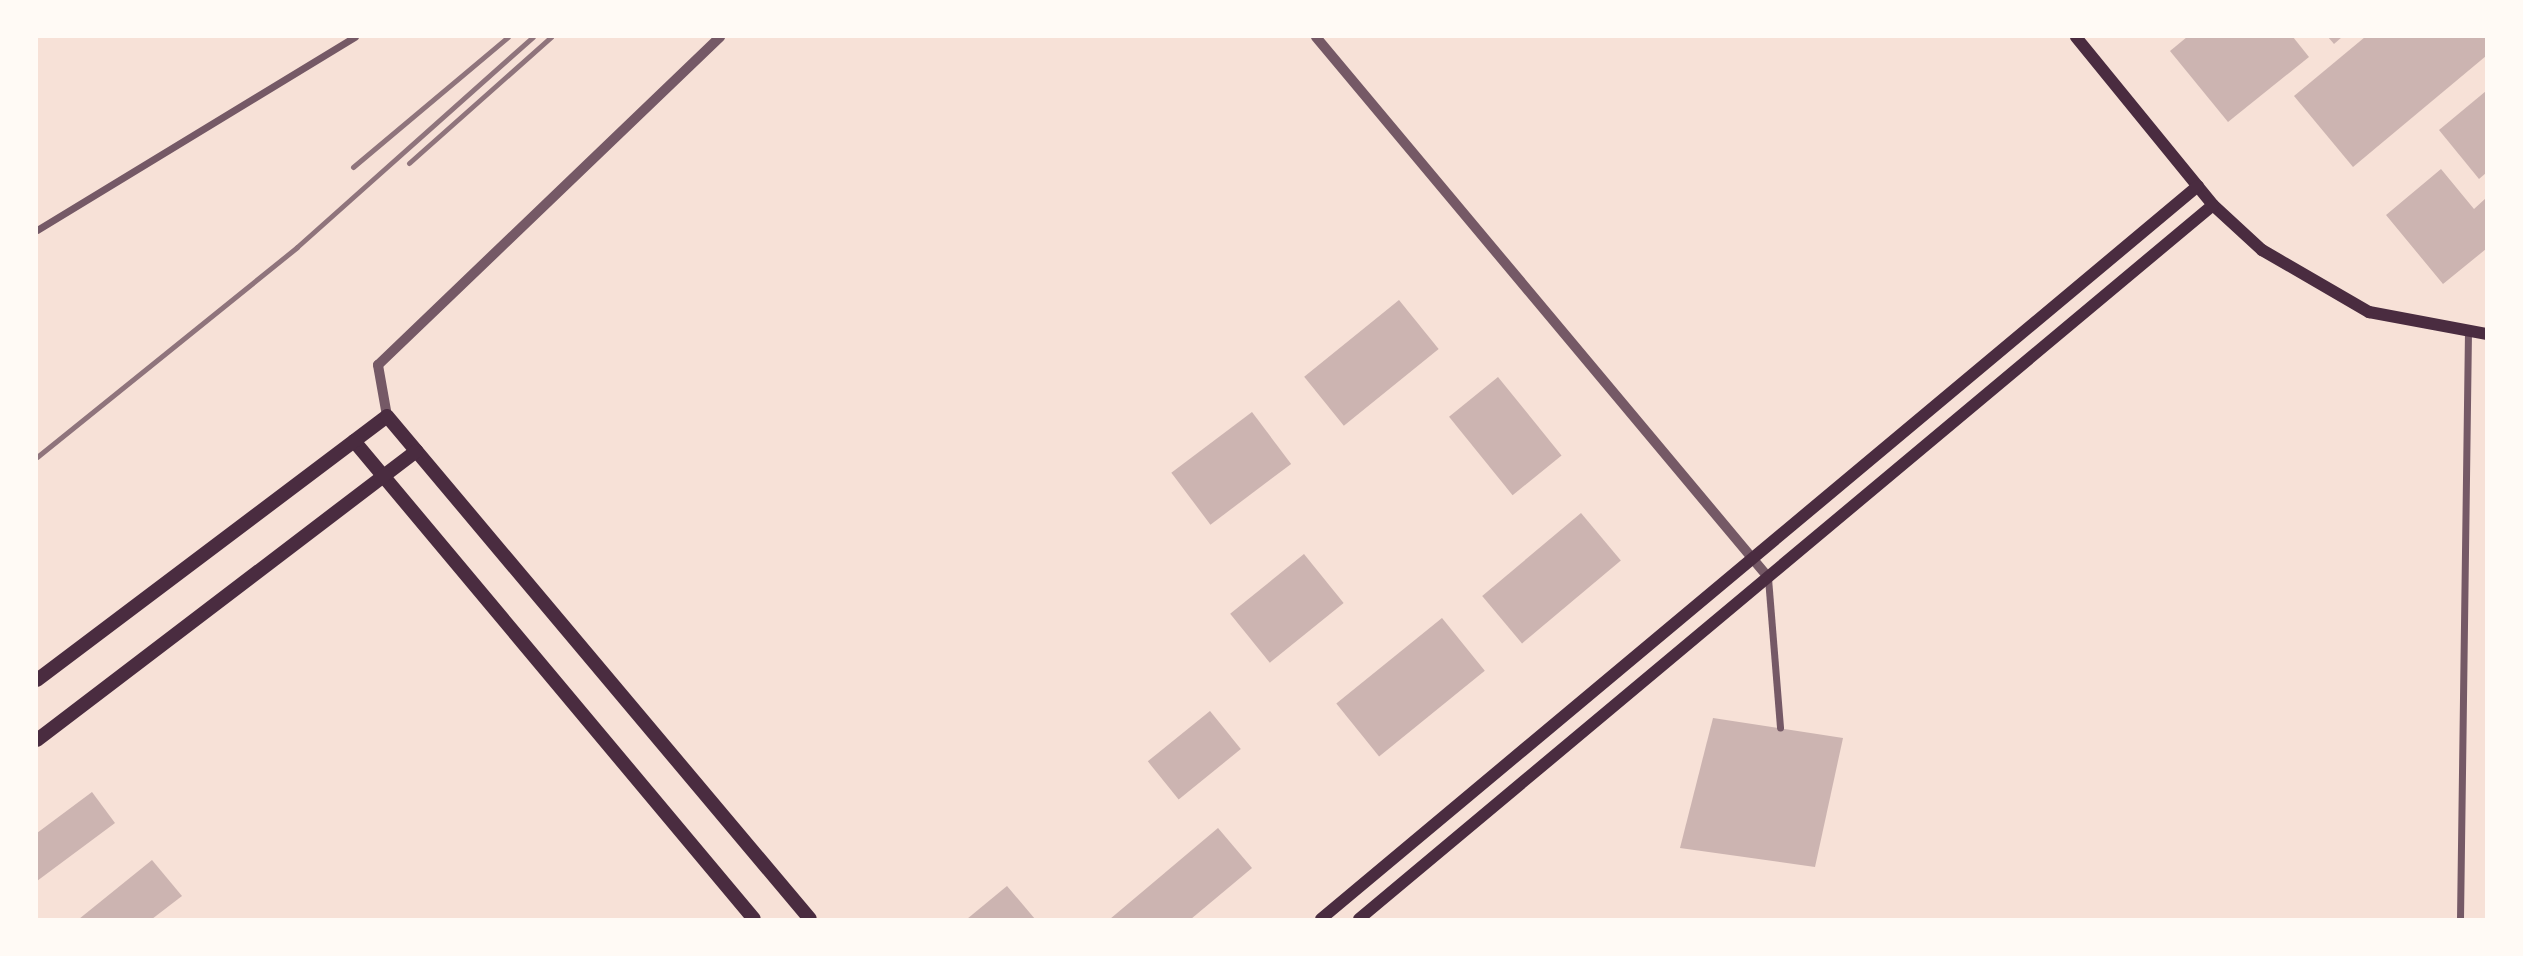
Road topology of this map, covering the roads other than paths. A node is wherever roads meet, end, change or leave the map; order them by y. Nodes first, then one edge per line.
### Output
1 (355, 37) edge
2 (720, 37) edge
3 (1315, 37) edge
4 (2076, 37) edge
5 (2198, 186) junction
6 (2213, 205) junction
7 (37, 230) edge
8 (2468, 331) junction
9 (2486, 334) edge
10 (387, 415) junction
11 (354, 441) junction
12 (416, 451) junction
13 (384, 477) junction
14 (1752, 559) junction
15 (1768, 578) junction
16 (37, 680) edge
17 (1780, 728) dead end
18 (37, 740) edge
19 (754, 919) edge
20 (810, 919) edge
21 (1321, 919) edge
22 (1359, 919) edge
23 (2460, 919) edge

1 - 7 street
2 - 10 street
3 - 14 street
4 - 5 main road
5 - 6 main road
5 - 14 main road
6 - 8 main road
6 - 15 main road
8 - 9 main road
8 - 23 street
10 - 11 highway
10 - 12 highway
11 - 13 highway
11 - 16 highway
12 - 13 highway
12 - 20 highway
13 - 18 highway
13 - 19 highway
14 - 15 street
14 - 21 main road
15 - 17 street
15 - 22 main road

